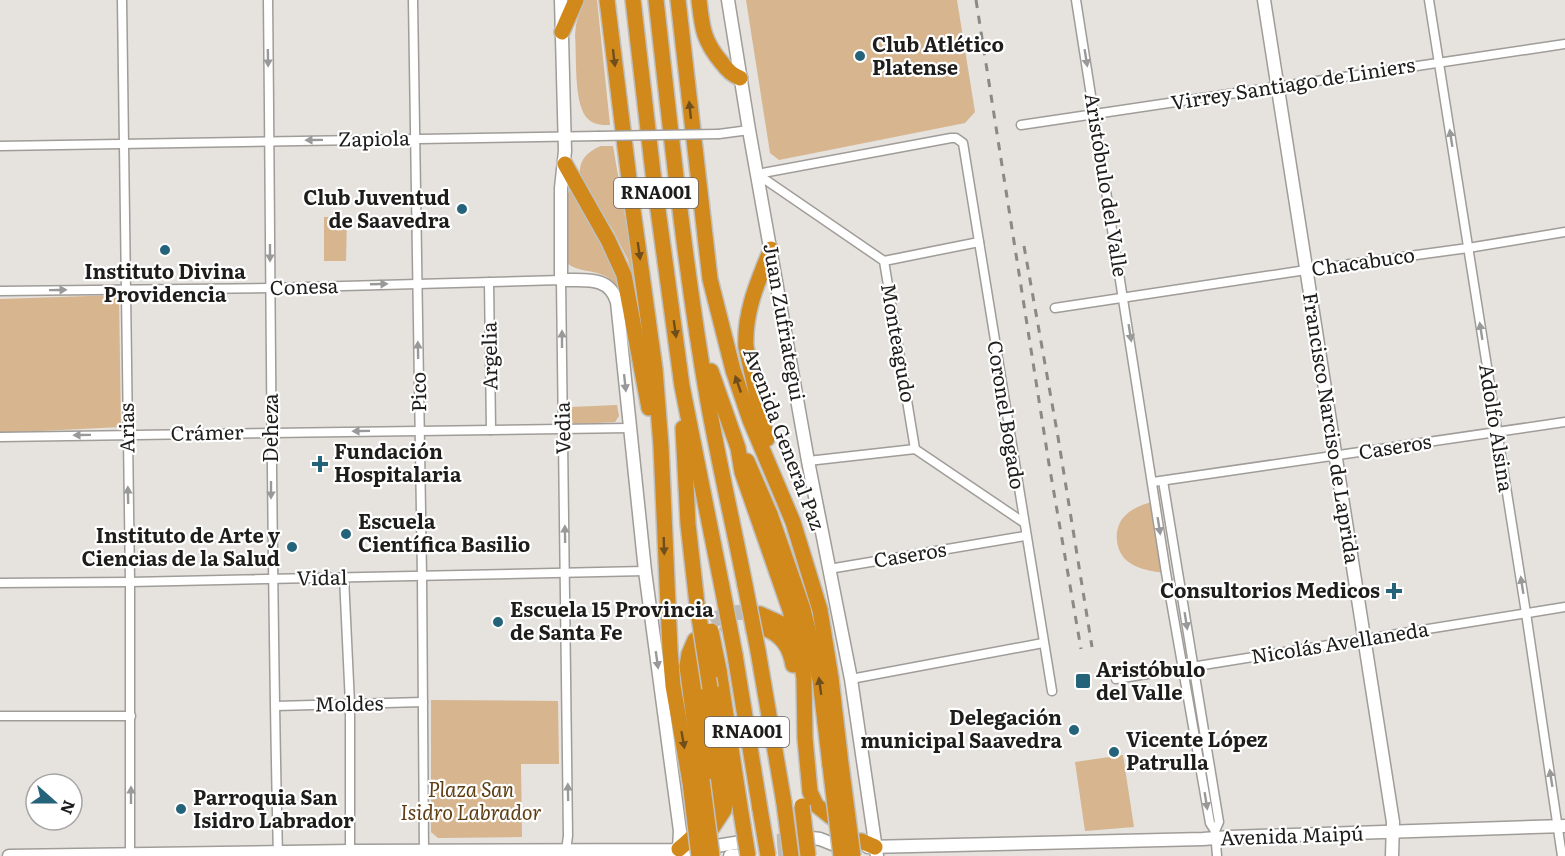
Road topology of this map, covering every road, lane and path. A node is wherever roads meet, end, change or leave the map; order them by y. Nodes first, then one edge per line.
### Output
1 (122, 0) edge
2 (268, 0) edge
3 (413, 0) edge
4 (561, 0) edge
5 (576, 0) edge
6 (607, 0) edge
7 (633, 0) edge
8 (656, 0) edge
9 (678, 0) edge
10 (699, 0) edge
11 (728, 0) edge
12 (1076, 0) edge
13 (1264, 0) edge
14 (1429, 0) edge
15 (562, 32) junction
16 (1565, 44) edge
17 (1439, 62) junction
18 (740, 78) junction
19 (1278, 87) junction
20 (1095, 115) junction
21 (1022, 125) dead end
22 (749, 130) junction
23 (565, 136) junction
24 (414, 138) junction
25 (269, 141) junction
26 (123, 143) junction
27 (0, 146) edge
28 (565, 164) junction
29 (757, 174) junction
30 (1565, 232) edge
31 (979, 242) junction
32 (1468, 248) junction
33 (771, 249) junction
34 (884, 261) junction
35 (1306, 270) junction
36 (561, 280) junction
37 (489, 282) junction
38 (416, 283) junction
39 (270, 288) junction
40 (126, 289) junction
41 (0, 291) edge
42 (1124, 298) junction
43 (1055, 308) dead end
44 (696, 329) junction
45 (682, 386) junction
46 (1565, 422) edge
47 (630, 428) junction
48 (562, 429) junction
49 (420, 430) junction
50 (491, 430) junction
51 (271, 432) junction
52 (1497, 432) junction
53 (128, 434) junction
54 (0, 437) edge
55 (738, 448) junction
56 (915, 449) junction
57 (1336, 456) junction
58 (808, 461) junction
59 (1163, 481) junction
60 (1153, 482) junction
61 (662, 488) junction
62 (783, 497) junction
63 (1023, 522) junction
64 (1025, 536) junction
65 (829, 568) junction
66 (645, 571) junction
67 (566, 573) junction
68 (422, 577) junction
69 (344, 578) junction
70 (272, 579) junction
71 (130, 582) junction
72 (0, 583) edge
73 (701, 601) junction
74 (1565, 608) edge
75 (1526, 613) junction
76 (1364, 639) junction
77 (695, 640) tunnel mouth
78 (1043, 644) junction
79 (799, 648) junction
80 (700, 662) dead end
81 (1194, 667) junction
82 (1184, 669) junction
83 (851, 679) junction
84 (1116, 679) dead end
85 (1052, 691) dead end
86 (423, 702) junction
87 (350, 704) junction
88 (276, 706) junction
89 (0, 716) edge
90 (131, 716) junction
91 (835, 765) junction
92 (696, 781) junction
93 (831, 817) dead end
94 (1562, 826) edge
95 (1393, 832) junction
96 (1215, 835) junction
97 (685, 844) junction
98 (812, 847) edge
99 (866, 849) edge
100 (350, 851) junction
101 (838, 851) edge
102 (740, 852) edge
103 (565, 853) edge
104 (277, 854) edge
105 (424, 854) edge
106 (130, 855) edge
107 (9, 856) edge
108 (699, 856) edge
109 (712, 856) edge
110 (768, 856) edge
111 (791, 856) edge
112 (1217, 856) edge
113 (1392, 856) edge
114 (1562, 856) edge

1 - 26 street, Arias
2 -> 25 street, Deheza
3 - 24 street, Pico
4 - 15 street, Vedia
5 - 15 highway
6 -> 61 highway
7 -> 45 highway, RNA001
8 - 44 highway, RNA001
62 -> 9 highway, Avenida General Paz
10 - 18 highway
11 - 18 street, Juan Zufriategui
12 -> 20 street, Aristóbulo del Valle
13 - 19 street, Francisco Narciso de Laprida
14 - 17 street, Adolfo Alsina
15 - 23 street, Vedia
16 - 17 street, Virrey Santiago de Liniers
17 - 19 street, Virrey Santiago de Liniers
32 -> 17 street, Adolfo Alsina
18 - 22 street, Juan Zufriategui
19 - 20 street, Virrey Santiago de Liniers
19 - 35 street, Francisco Narciso de Laprida
20 - 21 street, Virrey Santiago de Liniers
20 - 42 street, Aristóbulo del Valle
22 - 23 street, Zapiola, bridge
22 - 29 street, Juan Zufriategui
23 - 24 street, Zapiola
23 - 28 street, Vedia
24 -> 25 street, Zapiola
24 - 38 street, Pico
25 - 26 street, Zapiola
25 -> 39 street, Deheza
26 - 27 street, Zapiola
26 - 40 street, Arias
28 - 36 street, Vedia
28 - 61 highway
29 - 31 street, Coronel Bogado
29 - 33 street, Juan Zufriategui
29 - 34 street, Monteagudo
30 - 32 street, Chacabuco
31 - 34 street
31 - 63 street, Coronel Bogado
32 - 35 street, Chacabuco
52 -> 32 street, Adolfo Alsina
33 - 58 street, Juan Zufriategui
33 - 62 highway
34 - 56 street, Monteagudo
35 - 42 street, Chacabuco
35 - 57 street, Francisco Narciso de Laprida
36 - 37 street, Conesa
36 -> 47 street, Conesa
48 -> 36 street, Vedia
37 - 38 street, Conesa
37 - 50 street, Argelia
39 -> 38 street, Conesa
49 -> 38 street, Pico
39 - 40 street, Conesa
39 - 51 street, Deheza
41 -> 40 street, Conesa
40 - 53 street, Arias
42 - 43 street, Chacabuco
42 -> 60 street, Aristóbulo del Valle
44 - 55 highway
44 - 111 highway, RNA001, bridge
45 - 73 highway
45 - 110 highway, RNA001, bridge
46 - 52 street, Caseros
47 - 48 street, Crámer
47 - 66 street
48 - 50 street, Crámer
67 -> 48 street, Vedia
49 - 50 street, Crámer
49 -> 51 street, Crámer
49 - 68 street, Pico
51 - 53 street, Crámer
51 -> 70 street, Deheza
52 - 57 street, Caseros
75 -> 52 street, Adolfo Alsina
53 -> 54 street, Crámer
71 -> 53 street, Arias
55 - 79 highway
91 -> 55 highway
56 - 58 street
56 - 63 street
57 - 59 street, Caseros
57 - 76 street, Francisco Narciso de Laprida
58 - 65 street, Juan Zufriategui
59 - 60 street, Caseros
59 -> 81 street, Aristóbulo del Valle
60 -> 82 street, Aristóbulo del Valle
61 -> 92 highway
62 - 91 highway, Avenida General Paz
63 - 64 street, Coronel Bogado
64 - 65 street, Caseros
64 - 78 street, Coronel Bogado
65 - 83 street, Juan Zufriategui
66 - 67 street, Vidal
66 -> 97 street
67 - 68 street, Vidal
103 -> 67 street, Vedia
68 - 69 street, Vidal
68 - 86 street, Pico
69 - 70 street, Vidal
69 - 87 street
70 - 71 street, Vidal
70 - 88 street, Deheza
71 - 72 street, Vidal
71 - 90 street, Arias
73 - 97 highway, bridge
73 - 102 highway, bridge
74 - 75 street, Nicolás Avellaneda
75 - 76 street, Nicolás Avellaneda
94 -> 75 street, Adolfo Alsina
76 - 81 street, Nicolás Avellaneda
76 - 95 street, Francisco Narciso de Laprida
77 - 92 highway
78 - 83 street
78 - 85 street, Coronel Bogado
79 - 93 highway
79 - 98 highway, bridge
80 - 97 highway
81 - 82 street, Nicolás Avellaneda
81 - 96 street, Aristóbulo del Valle
82 - 84 street, Nicolás Avellaneda
82 -> 96 street, Aristóbulo del Valle
83 - 99 street, Juan Zufriategui
86 - 87 street, Moldes
86 - 105 street, Pico
87 - 88 street, Moldes
87 - 100 street
88 - 104 street, Deheza
89 - 90 street
106 -> 90 street, Arias
91 - 99 highway, Avenida General Paz, bridge
91 - 101 highway, bridge
92 - 108 highway, bridge
92 - 109 highway, bridge
94 - 95 street, Avenida Maipú
94 - 114 street, Adolfo Alsina
95 - 96 street, Avenida Maipú
95 - 113 street, Francisco Narciso de Laprida
96 - 99 street, Avenida Maipú
96 - 112 street, Aristóbulo del Valle
97 - 102 street
97 - 103 street
98 - 101 street
100 - 104 street
100 - 105 street
103 - 105 street
104 - 106 street
106 - 107 street

